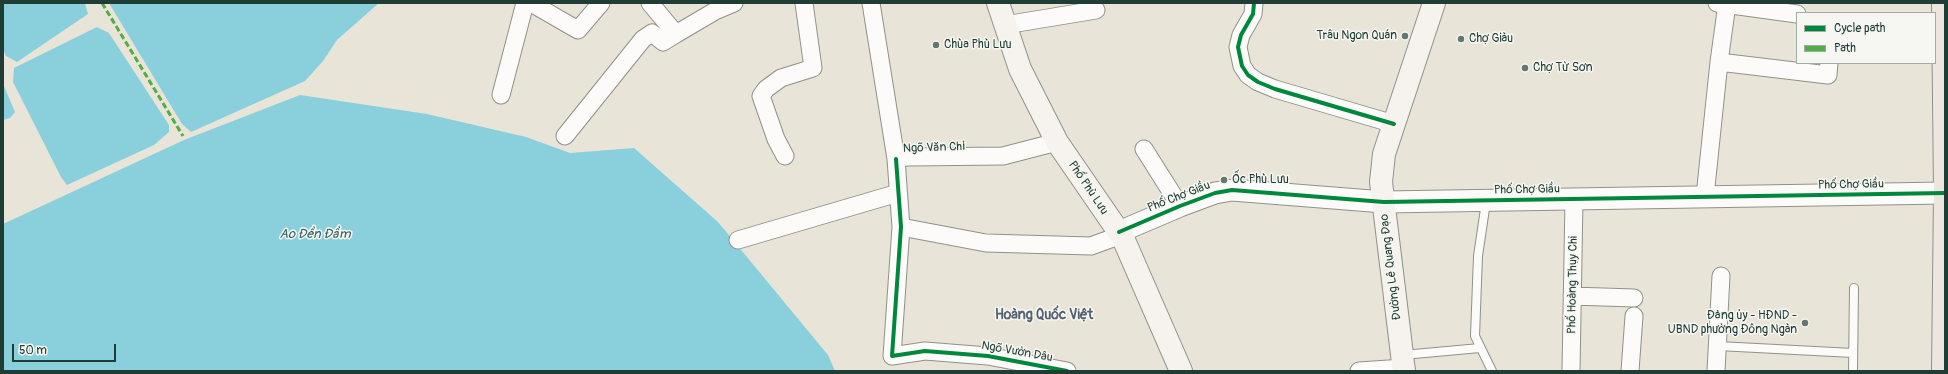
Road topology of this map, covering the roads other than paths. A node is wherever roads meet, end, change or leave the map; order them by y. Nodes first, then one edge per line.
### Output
1 (525, 3) edge
2 (531, 3) edge
3 (601, 3) edge
4 (650, 3) edge
5 (734, 3) edge
6 (804, 3) edge
7 (871, 3) edge
8 (998, 3) edge
9 (1254, 3) edge
10 (1434, 3) edge
11 (1943, 3) edge
12 (1722, 4) edge
13 (1096, 10) dead end
14 (1796, 14) edge
15 (1005, 25) junction
16 (676, 34) junction
17 (1941, 39) edge
18 (1719, 62) junction
19 (1829, 64) edge
20 (501, 95) dead end
21 (1394, 124) junction
22 (565, 136) dead end
23 (1057, 142) junction
24 (1144, 149) dead end
25 (785, 156) dead end
26 (896, 159) junction
27 (898, 193) junction
28 (1944, 193) edge
29 (1706, 196) junction
30 (1574, 199) junction
31 (1486, 201) junction
32 (1384, 202) junction
33 (1180, 206) junction
34 (901, 227) junction
35 (1120, 234) junction
36 (738, 240) dead end
37 (1721, 276) dead end
38 (1854, 288) dead end
39 (1572, 296) junction
40 (1634, 298) dead end
41 (1634, 316) dead end
42 (1718, 346) junction
43 (1480, 348) junction
44 (1853, 353) junction
45 (1403, 365) edge
46 (1067, 371) edge
47 (1181, 371) edge
48 (1359, 371) edge
49 (1492, 371) edge
50 (1571, 371) edge
51 (1630, 371) edge
52 (1716, 371) edge
53 (1853, 371) edge
54 (1943, 371) edge

1 - 20 street
2 - 3 street
4 - 16 street
5 - 16 street
6 - 25 street
7 - 26 street, Ngõ Văn Chỉ
8 - 15 main road, Phố Phù Lưu
9 - 21 street
10 - 21 main road, Đường Lê Quang Đạo
11 - 17 main road
12 - 14 street
12 - 18 street
13 - 15 street
15 - 23 main road, Phố Phù Lưu
16 - 22 street
17 - 28 main road
18 - 19 street
18 - 29 street
21 - 32 main road, Đường Lê Quang Đạo
23 - 26 street, Ngõ Văn Chỉ
23 - 35 main road, Phố Phù Lưu
24 - 33 street
26 - 27 street
27 - 34 street
27 - 36 street
28 - 29 street, Phố Chợ Giầu
28 - 54 main road
29 - 30 street, Phố Chợ Giầu
30 - 31 street, Phố Chợ Giầu
30 - 39 street, Phố Hoàng Thụy Chi
31 - 32 street, Phố Chợ Giầu
31 - 43 lane
32 - 33 street, Phố Chợ Giầu
32 - 45 main road, Đường Lê Quang Đạo
33 - 35 street, Phố Chợ Giầu
34 - 35 street
34 - 46 street, Ngõ Vườn Dâu
35 - 47 main road, Phố Phù Lưu
37 - 42 street
38 - 44 lane
39 - 40 street
39 - 50 street, Phố Hoàng Thụy Chi
41 - 51 street
42 - 44 lane
42 - 52 street
43 - 45 lane
43 - 49 lane
44 - 53 lane
45 - 48 street

